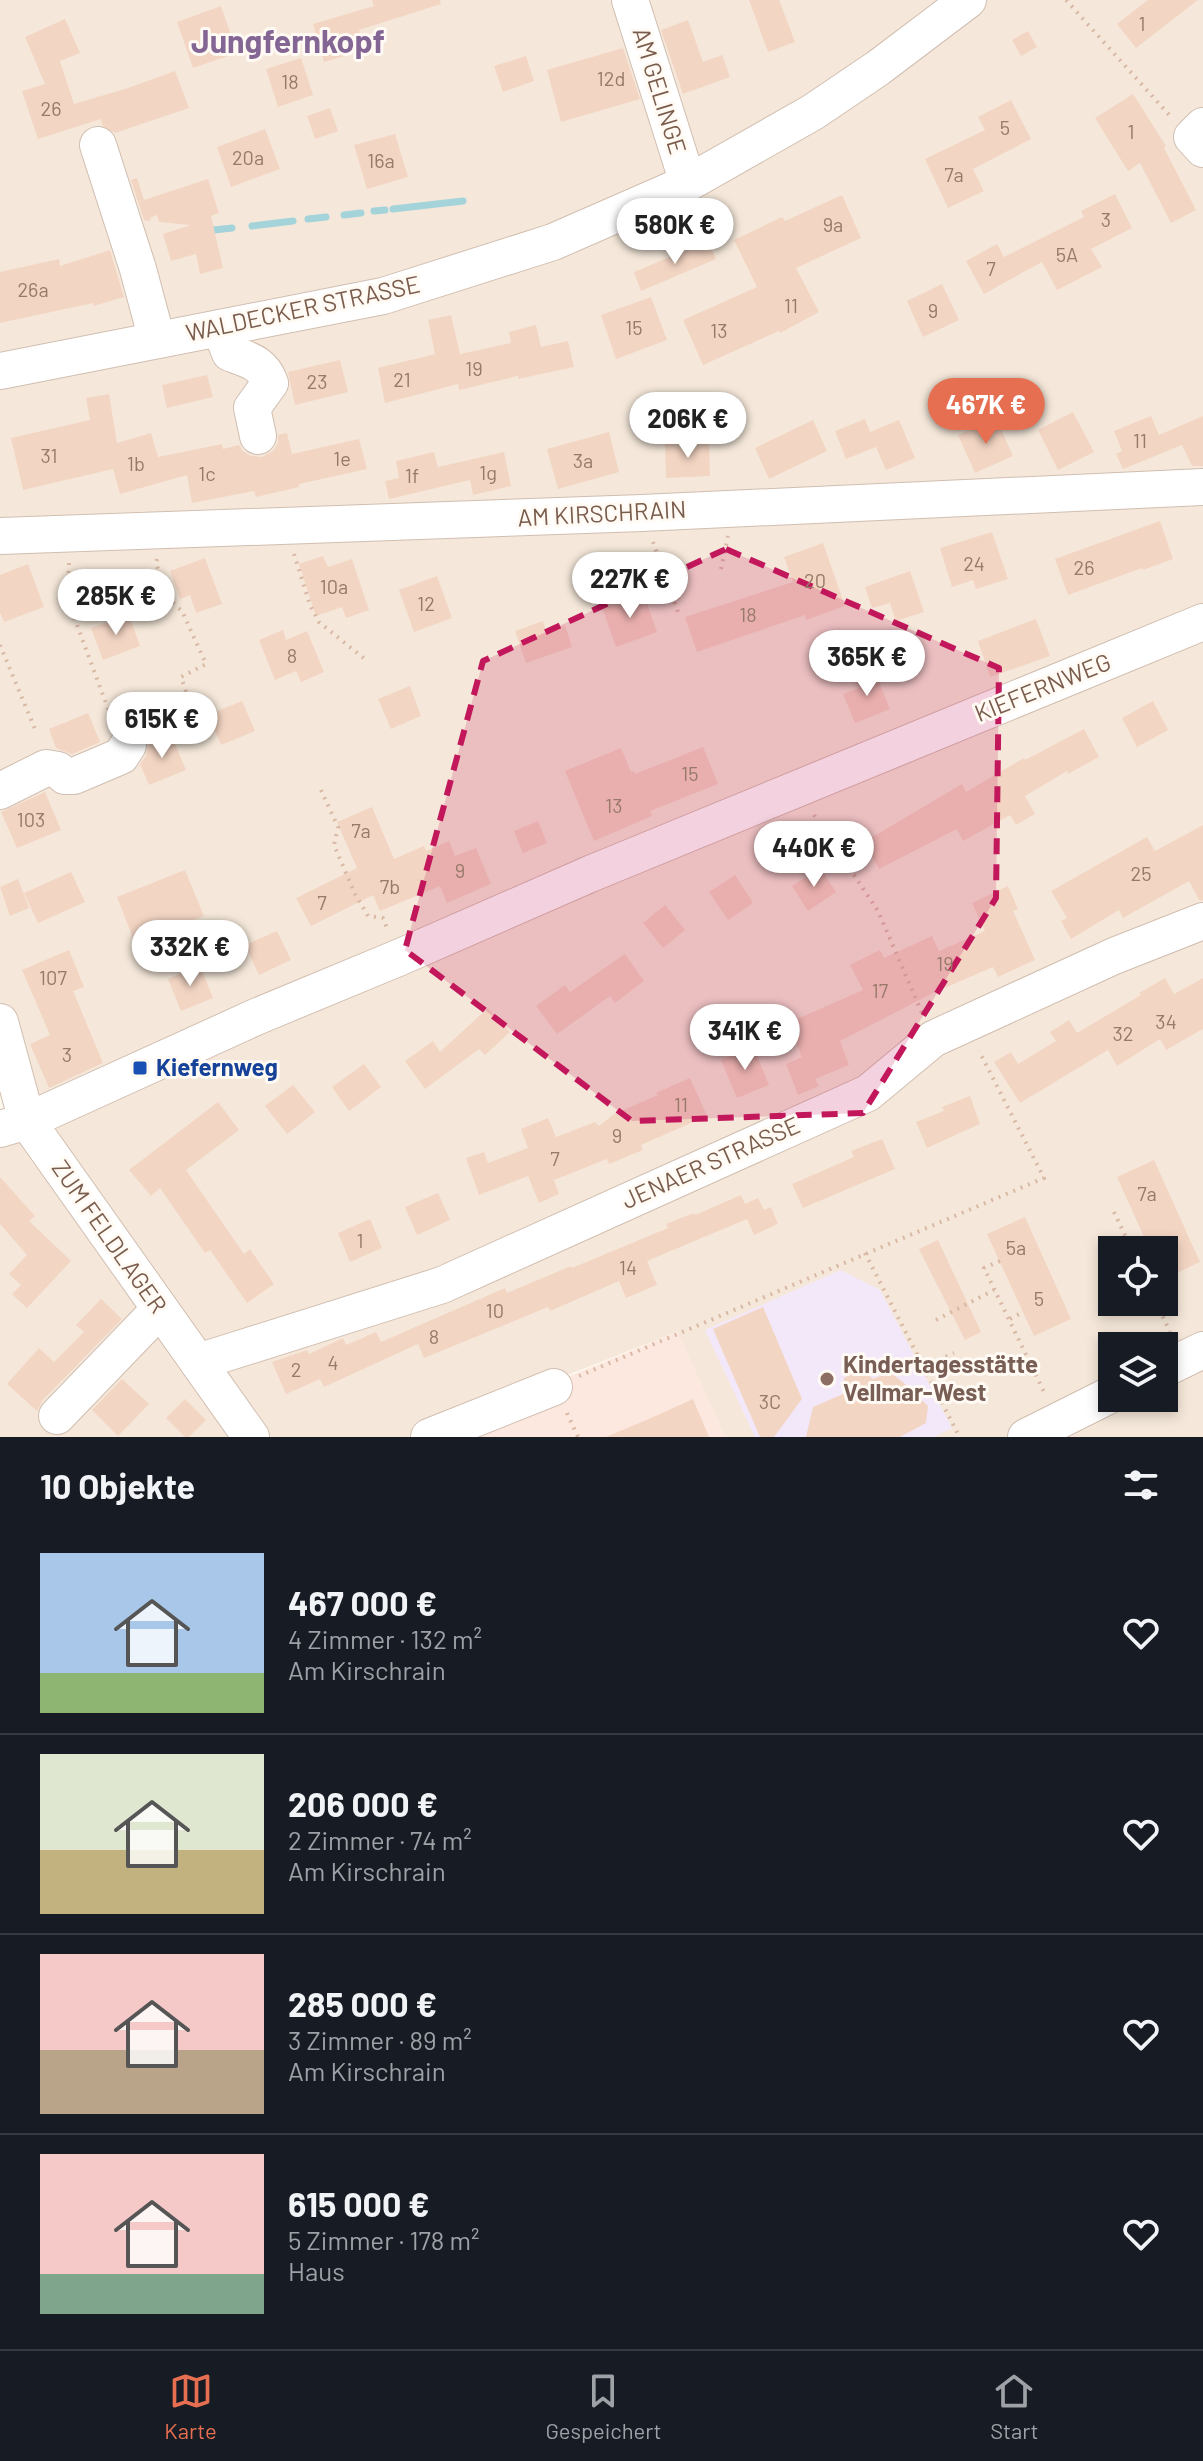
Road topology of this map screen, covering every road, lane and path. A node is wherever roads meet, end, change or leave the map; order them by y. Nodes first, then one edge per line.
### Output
1 (630, 0) edge
2 (968, 0) edge
3 (1066, 0) edge
4 (1192, 132) edge
5 (98, 145) dead end
6 (688, 183) junction
7 (220, 328) junction
8 (157, 340) junction
9 (0, 371) edge
10 (258, 436) dead end
11 (1203, 487) edge
12 (642, 513) junction
13 (285, 525) junction
14 (165, 530) junction
15 (74, 533) junction
16 (0, 536) edge
17 (679, 615) dead end
18 (1203, 622) edge
19 (0, 645) edge
20 (366, 660) dead end
21 (200, 713) dead end
22 (40, 728) dead end
23 (128, 745) joint
24 (321, 790) dead end
25 (797, 790) junction
26 (0, 791) edge
27 (1203, 921) edge
28 (398, 958) junction
29 (0, 1022) edge
30 (966, 1024) junction
31 (933, 1039) junction
32 (14, 1125) edge
33 (1114, 1212) dead end
34 (1125, 1236) edge
35 (865, 1253) junction
36 (1000, 1261) dead end
37 (994, 1290) junction
38 (160, 1309) junction
39 (1023, 1312) dead end
40 (1010, 1319) junction
41 (936, 1320) dead end
42 (1203, 1350) edge
43 (954, 1353) dead end
44 (198, 1362) junction
45 (1178, 1362) edge
46 (924, 1367) junction
47 (554, 1387) junction
48 (1098, 1404) edge
49 (57, 1416) dead end
50 (1063, 1429) edge
51 (958, 1434) dead end
52 (251, 1437) edge
53 (429, 1437) edge
54 (578, 1437) edge
55 (1026, 1437) edge

1 - 6 street, AM GELINGE
2 - 6 street, WALDECKER STRASSE
3 - 4 path
5 - 8 street
6 - 7 street, WALDECKER STRASSE
7 - 8 street, WALDECKER STRASSE
7 - 10 street
8 - 9 street, WALDECKER STRASSE
11 - 12 street, AM KIRSCHRAIN
12 - 13 street, AM KIRSCHRAIN
12 - 17 path
13 - 14 street, AM KIRSCHRAIN
13 - 20 path
14 - 15 street, AM KIRSCHRAIN
14 - 21 path
15 - 16 street, AM KIRSCHRAIN
15 - 23 path
18 - 25 street, KIEFERNWEG
19 - 22 path
23 - 26 street
24 - 28 path
25 - 28 street, KIEFERNWEG
25 - 31 path
27 - 30 street, JENAER STRASSE
28 - 32 street, KIEFERNWEG
29 - 32 street, ZUM FELDLAGER
30 - 31 street, JENAER STRASSE
30 - 35 path
31 - 44 street, JENAER STRASSE
32 - 38 street, ZUM FELDLAGER
33 - 34 path
35 - 46 path
35 - 47 path
36 - 37 path
37 - 40 path
37 - 41 path
38 - 44 street, ZUM FELDLAGER
38 - 49 street
39 - 40 path
40 - 50 path
42 - 45 street
43 - 46 path
44 - 52 street, ZUM FELDLAGER
46 - 51 path
47 - 53 street
47 - 54 path
48 - 50 street
50 - 55 street

